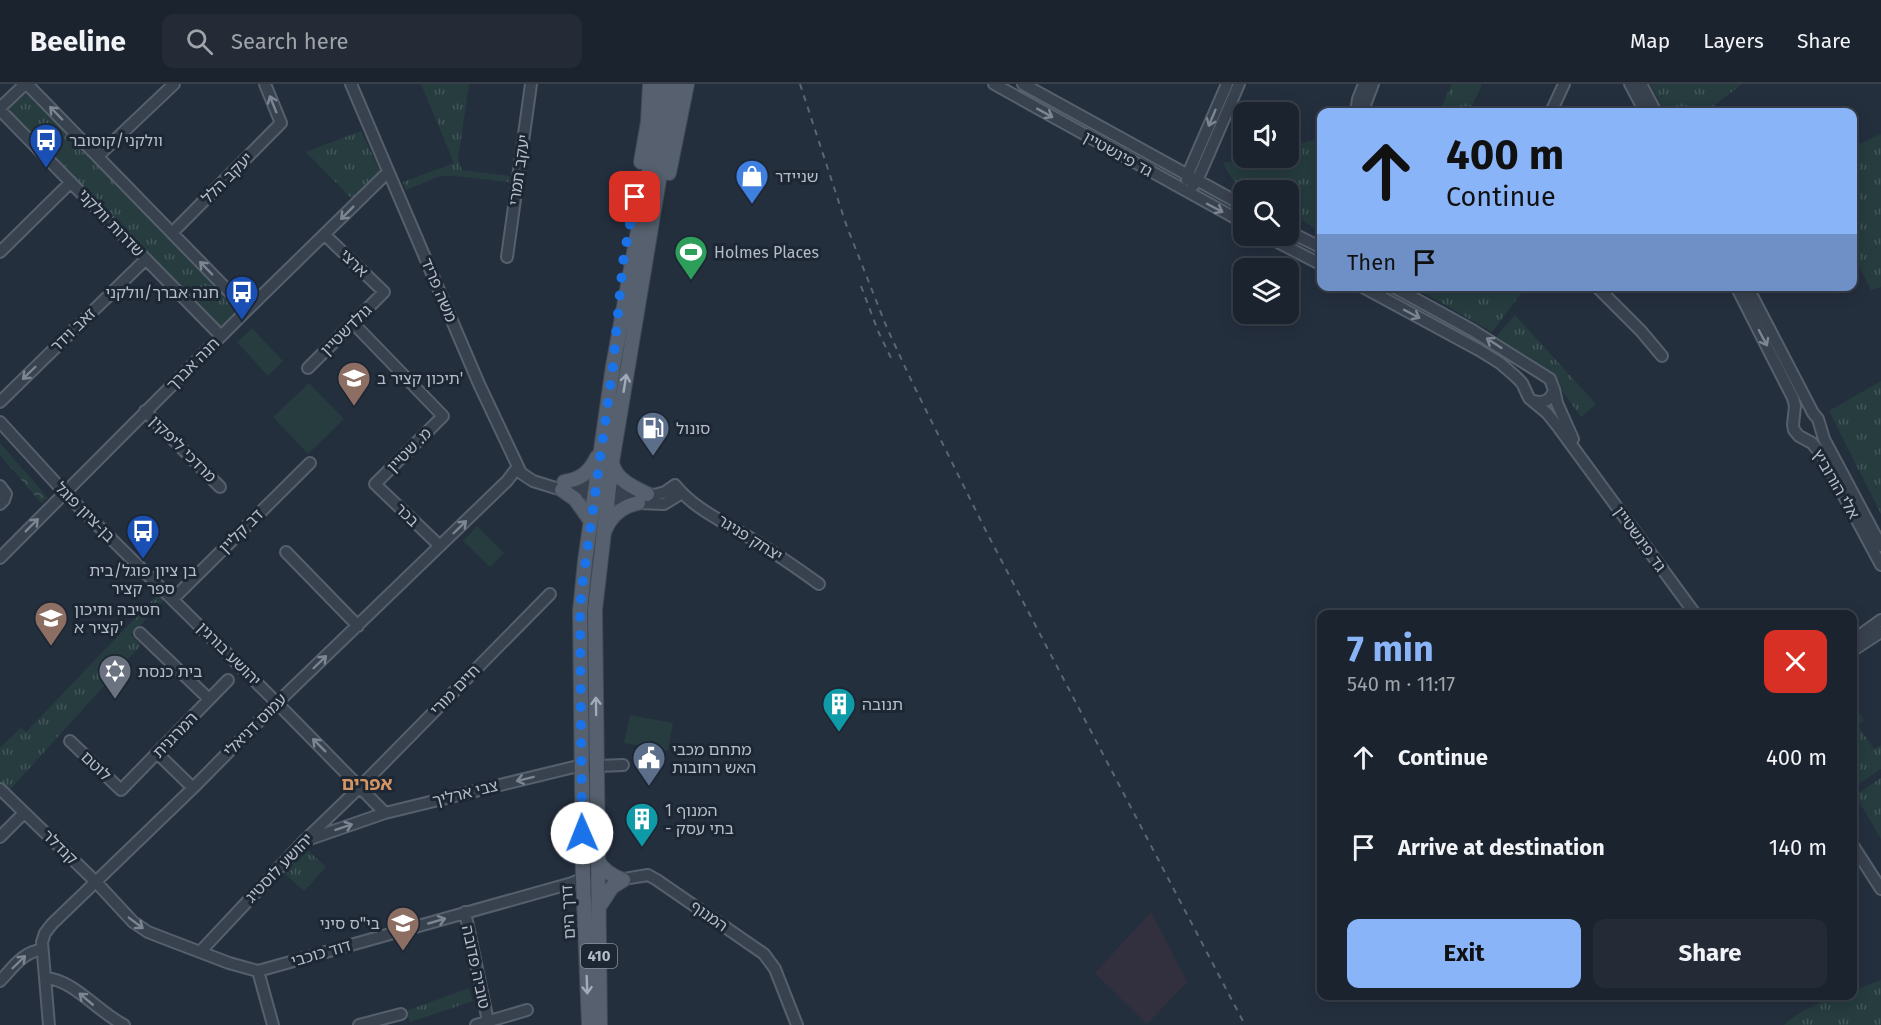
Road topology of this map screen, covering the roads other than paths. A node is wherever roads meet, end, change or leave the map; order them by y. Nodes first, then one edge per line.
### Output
1 (26, 84) edge
2 (174, 84) edge
3 (265, 84) edge
4 (351, 84) edge
5 (531, 84) edge
6 (651, 84) edge
7 (663, 84) edge
8 (674, 84) edge
9 (687, 84) edge
10 (994, 84) edge
11 (1023, 84) edge
12 (1227, 84) edge
13 (1239, 84) edge
14 (1364, 84) edge
15 (1373, 84) edge
16 (1564, 84) edge
17 (1630, 84) edge
18 (1641, 84) edge
19 (1357, 108) edge
20 (1365, 108) edge
21 (1553, 108) edge
22 (1643, 108) edge
23 (1654, 108) edge
24 (0, 109) edge
25 (1197, 153) junction
26 (1209, 153) junction
27 (98, 156) junction
28 (1173, 168) junction
29 (389, 173) junction
30 (1192, 178) junction
31 (71, 182) junction
32 (1187, 193) junction
33 (1227, 198) junction
34 (1233, 201) edge
35 (1233, 217) edge
36 (172, 233) junction
37 (325, 235) junction
38 (1299, 236) edge
39 (1285, 246) edge
40 (1317, 246) edge
41 (0, 252) edge
42 (507, 256) dead end
43 (146, 259) junction
44 (1317, 263) edge
45 (644, 265) junction
46 (1370, 291) edge
47 (1401, 291) edge
48 (1601, 291) edge
49 (1739, 291) edge
50 (1750, 291) edge
51 (384, 292) joint
52 (247, 310) junction
53 (353, 323) junction
54 (221, 336) junction
55 (1662, 356) dead end
56 (613, 366) junction
57 (308, 368) dead end
58 (1543, 375) junction
59 (1553, 385) junction
60 (1526, 392) junction
61 (1534, 401) junction
62 (0, 402) edge
63 (145, 411) junction
64 (1813, 413) junction
65 (1794, 419) junction
66 (0, 422) edge
67 (1819, 427) junction
68 (1805, 438) junction
69 (601, 449) junction
70 (612, 462) junction
71 (310, 463) dead end
72 (1585, 464) junction
73 (517, 468) junction
74 (507, 481) junction
75 (537, 482) junction
76 (375, 484) joint
77 (0, 486) edge
78 (563, 486) junction
79 (220, 487) dead end
80 (65, 493) junction
81 (602, 493) junction
82 (642, 499) junction
83 (0, 504) edge
84 (590, 519) junction
85 (603, 535) junction
86 (440, 546) junction
87 (1881, 546) edge
88 (286, 552) dead end
89 (0, 558) edge
90 (1881, 565) edge
91 (819, 584) dead end
92 (550, 594) dead end
93 (173, 599) junction
94 (1692, 610) edge
95 (1881, 620) edge
96 (358, 626) junction
97 (1881, 632) edge
98 (140, 633) dead end
99 (1857, 637) edge
100 (1857, 648) edge
101 (228, 680) dead end
102 (210, 699) junction
103 (277, 703) junction
104 (70, 741) dead end
105 (157, 753) junction
106 (597, 765) junction
107 (623, 765) dead end
108 (582, 766) junction
109 (360, 787) junction
110 (194, 788) junction
111 (0, 789) edge
112 (121, 790) joint
113 (24, 813) junction
114 (385, 813) junction
115 (0, 837) edge
116 (304, 841) junction
117 (1857, 852) edge
118 (597, 861) junction
119 (583, 878) junction
120 (623, 880) junction
121 (96, 882) junction
122 (567, 885) junction
123 (598, 887) junction
124 (1881, 889) edge
125 (584, 903) junction
126 (598, 908) junction
127 (465, 912) junction
128 (42, 950) junction
129 (200, 952) junction
130 (258, 971) junction
131 (46, 978) junction
132 (0, 981) edge
133 (527, 1010) dead end
134 (401, 1014) dead end
135 (488, 1022) junction
136 (50, 1025) edge
137 (124, 1025) edge
138 (273, 1025) edge
139 (359, 1025) edge
140 (476, 1025) edge
141 (589, 1025) edge
142 (600, 1025) edge
143 (797, 1025) edge

1 - 24 street
27 -> 1 street
2 - 27 street
36 -> 3 street, יעקב הלל
4 - 29 street, משה פריד
5 - 42 street, יעקב תמרי
6 - 56 main road
7 - 56 main road, דרך הים / 410
8 - 45 main road, דרך הים / 410
9 - 45 main road
10 -> 32 street, גד פינשטיין
11 - 28 street, גד פינשטיין
12 -> 25 street
13 - 26 street
14 - 19 street
15 - 20 street
16 - 21 street
17 - 22 street
18 - 23 street
24 - 31 street, שדרות וולקני
25 - 28 street
25 - 30 street
26 - 30 street
26 - 33 street
27 - 36 street
28 - 30 street, גד פינשטיין
29 -> 37 street, חנה אברך
29 - 73 street, משה פריד
30 - 32 street
30 - 33 street, גד פינשטיין
31 - 41 street
31 - 43 street, שדרות וולקני
32 -> 35 street, גד פינשטיין
33 - 34 street, גד פינשטיין
52 -> 36 street
37 - 51 street, ארצי
37 - 52 street, חנה אברך
38 - 40 street
39 - 44 street
43 - 54 street, שדרות וולקני
43 -> 62 street, זאב וידר
70 -> 45 main road, דרך הים / 410
46 -> 60 street
58 -> 47 street
48 - 55 street
49 -> 65 street
50 - 64 street
51 - 53 street, גולדשטיין
52 - 54 street, חנה אברך
53 - 57 street, גולדשטיין
53 - 76 street, מ. שטיין
54 - 63 street, חנה אברך
56 - 69 main road, דרך הים / 410
58 - 59 street
58 - 60 street
59 - 61 street
59 - 72 street, גד פינשטיין
60 - 61 street
61 - 72 street, גד פינשטיין
63 - 79 street, מרדכי ליפקין
63 - 80 street, חנה אברך
64 - 65 street
64 - 67 street
65 - 68 street
66 - 80 street, בן-ציון פוגל
67 - 68 street
67 - 87 street, אלי הורוביץ
68 - 90 street, אלי הורוביץ
69 - 78 main road
69 - 81 main road, דרך הים / 410
70 - 81 main road, דרך הים / 410
70 - 82 main road
71 - 93 street, דב קליין
72 - 94 street, גד פינשטיין
73 - 74 street, עמוס דניאלי
73 - 75 street, משה פריד
74 - 75 street
86 -> 74 street, עמוס דניאלי
75 - 78 street, משה פריד
76 - 86 street, בכר
77 - 83 street
78 - 81 street, משה פריד
78 - 84 main road
89 -> 80 street, חנה אברך
80 - 93 street, בן-ציון פוגל
81 - 82 street, יצחק פניגר
81 - 84 main road, דרך הים / 410
81 - 85 main road, דרך הים / 410
82 - 85 main road
82 - 91 street, יצחק פניגר
84 - 108 main road, דרך הים / 410
106 -> 85 main road, דרך הים / 410
86 - 96 street, עמוס דניאלי
88 - 96 street
92 - 109 street, חיים מורי
93 - 103 street, יהושע בורגין
95 - 99 street
103 -> 96 street, עמוס דניאלי
97 - 100 street
98 - 102 street
101 - 102 street, המרגנית
102 - 105 street, המרגנית
109 -> 103 street, יהושע בורגין
103 - 110 street, עמוס דניאלי
104 - 112 street, לוטם
105 - 110 street
105 - 112 street, המרגנית
106 - 107 street, צבי ארליך
106 - 108 street, צבי ארליך
106 - 118 main road, דרך הים / 410
108 -> 114 street, צבי ארליך
108 - 119 main road, דרך הים / 410
109 - 114 street
109 - 116 street, יהושע לוסטיג
110 - 121 street, עמוס דניאלי
111 - 113 street, קנדלר
113 - 115 street
113 - 121 street, קנדלר
116 -> 114 street, צבי ארליך
116 - 129 street, יהושע לוסטיג
117 - 124 street
118 - 119 street, דוד כוכבי
118 - 120 main road
118 - 123 main road, דרך הים / 410
119 - 122 street, דוד כוכבי
119 - 125 main road, דרך הים / 410
120 - 123 street, המנוף
120 - 126 main road
120 - 143 street, המנוף
121 - 128 street, עמוס דניאלי
121 -> 129 street
122 - 125 street
122 - 127 street, דוד כוכבי
123 - 125 street, המנוף
123 - 126 main road, דרך הים / 410
125 -> 141 main road, דרך הים / 410
126 - 142 main road, דרך הים / 410
130 -> 127 street, דוד כוכבי
127 - 135 street, טוביה פדובה
128 - 131 street
132 -> 128 street
129 - 130 street
130 - 138 street
131 - 136 street
137 -> 131 street
133 - 135 street, טוביה פדובה
134 - 139 street
135 - 140 street, טוביה פדובה

